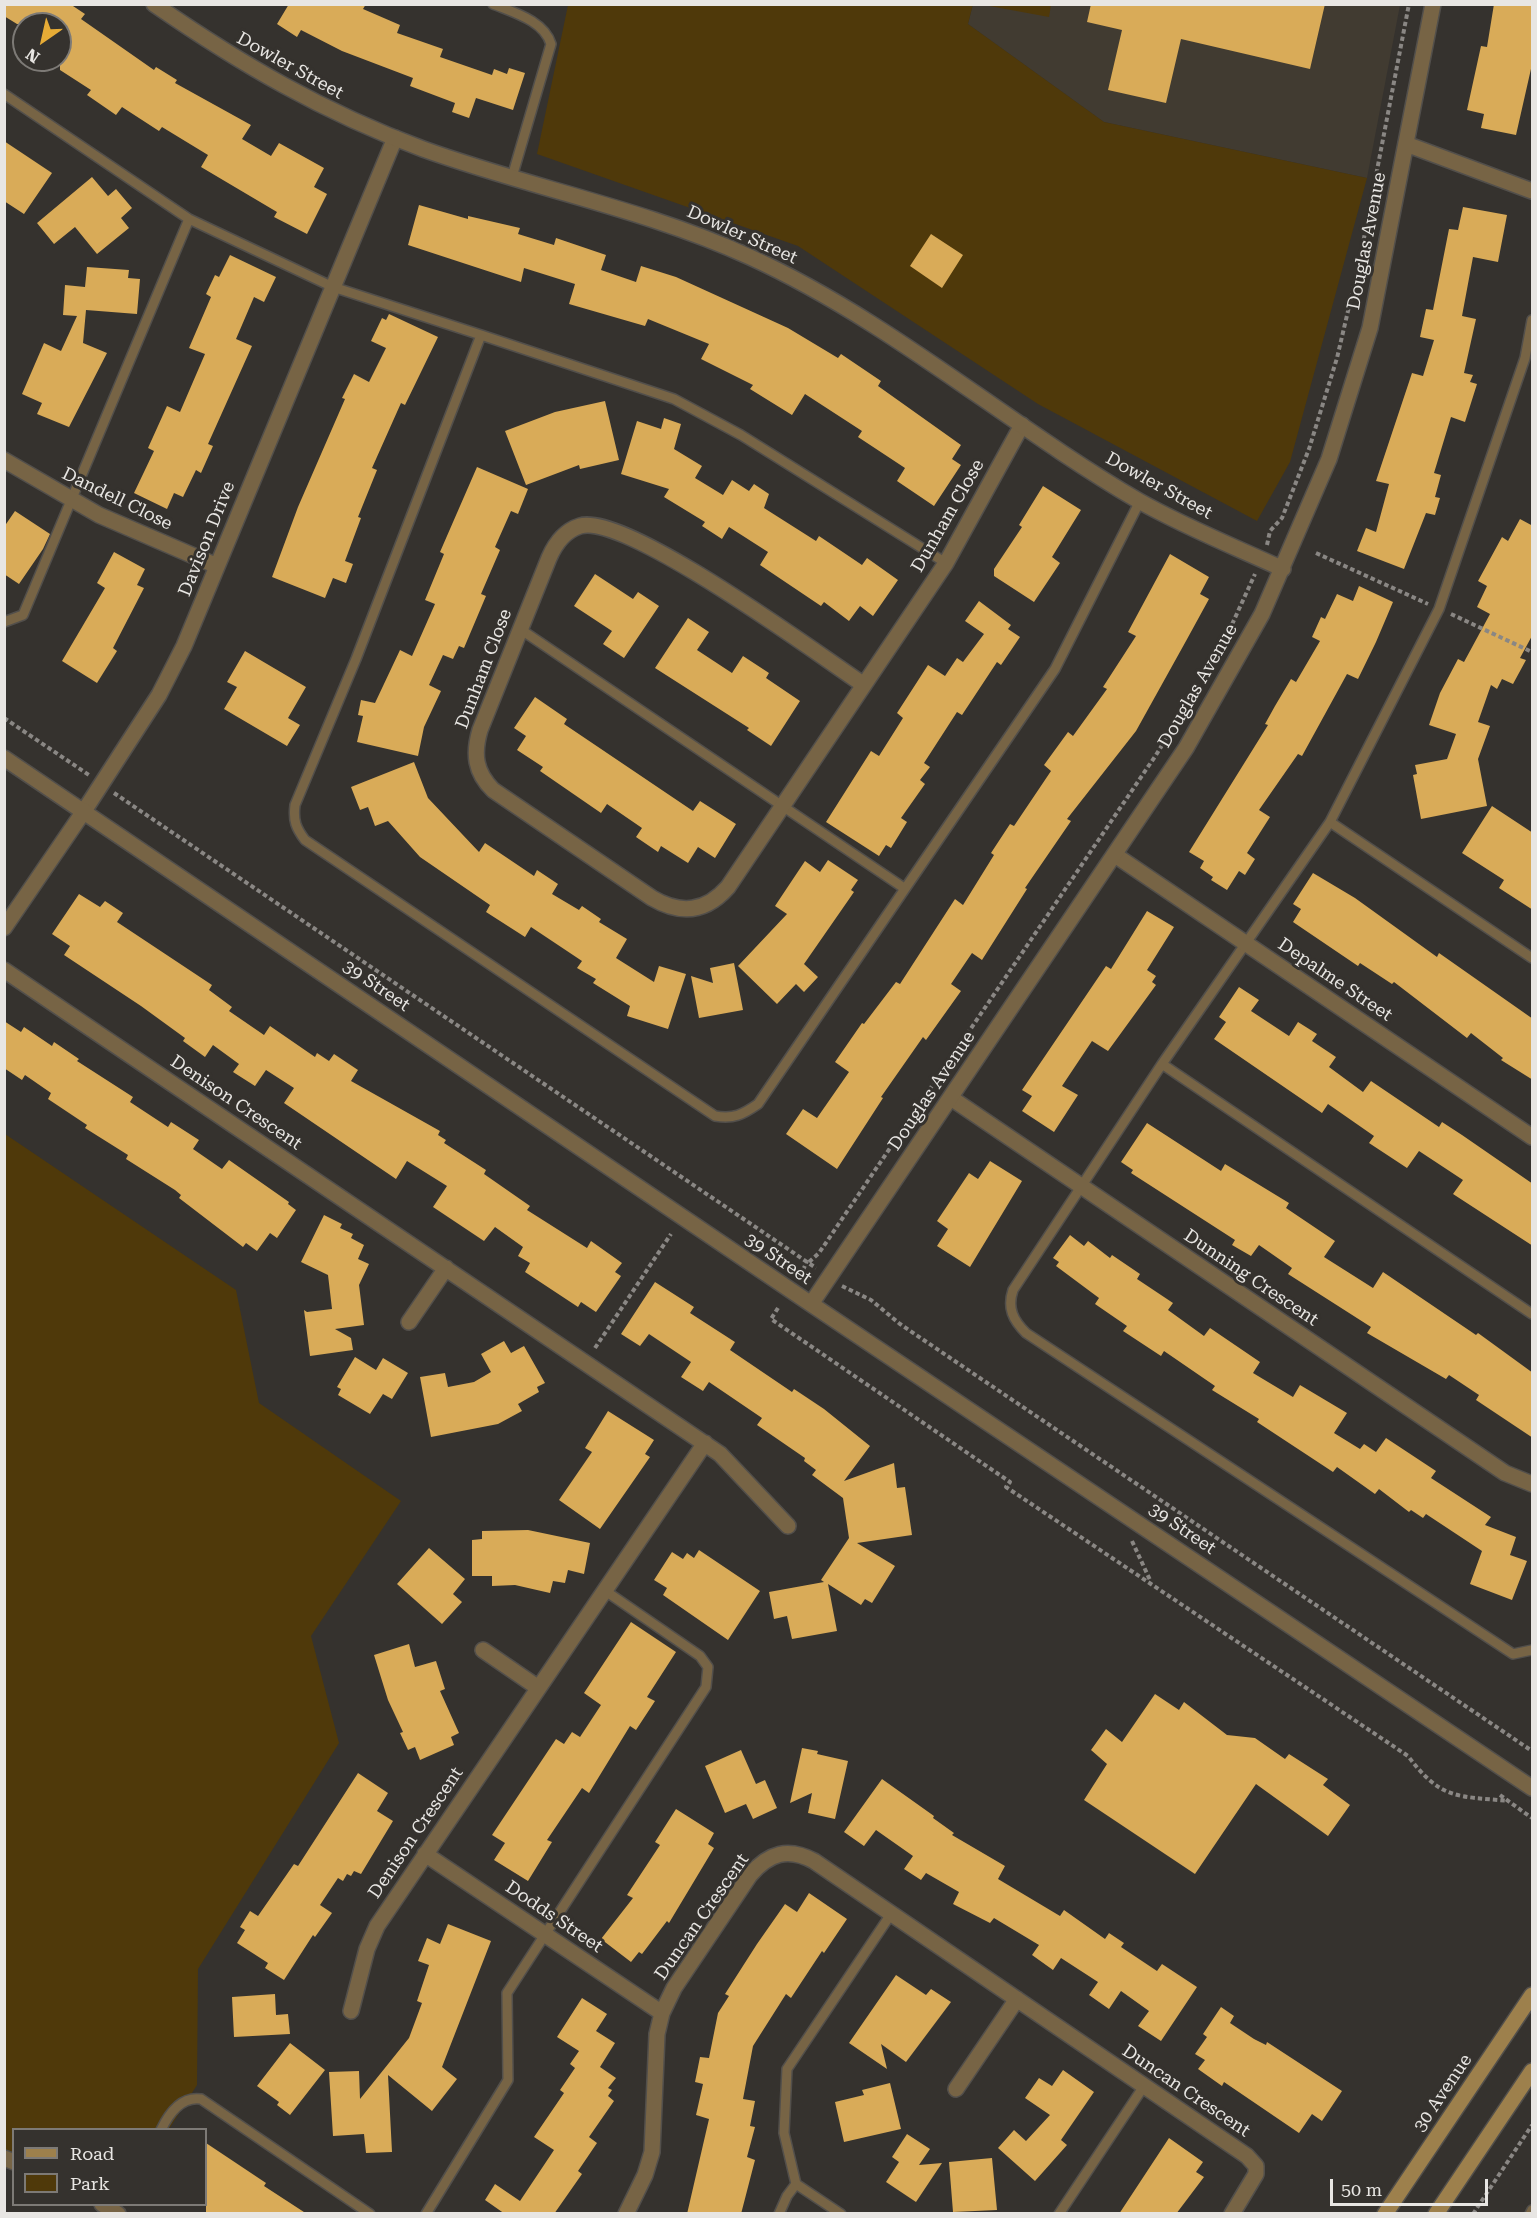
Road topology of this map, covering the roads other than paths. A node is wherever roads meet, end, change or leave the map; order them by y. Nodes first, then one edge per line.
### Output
1 (154, 4) edge
2 (493, 4) edge
3 (1433, 4) edge
4 (4, 94) edge
5 (395, 138) junction
6 (1406, 144) junction
7 (512, 177) junction
8 (1533, 191) edge
9 (189, 219) junction
10 (333, 287) junction
11 (1533, 320) edge
12 (481, 335) junction
13 (1529, 360) edge
14 (1022, 425) junction
15 (4, 460) edge
16 (73, 501) junction
17 (1140, 501) junction
18 (946, 563) junction
19 (217, 566) junction
20 (1283, 569) junction
21 (4, 622) edge
22 (520, 629) junction
23 (864, 685) junction
24 (4, 758) edge
25 (782, 805) junction
26 (84, 811) junction
27 (1330, 822) junction
28 (1115, 855) junction
29 (904, 888) junction
30 (4, 928) edge
31 (1246, 944) junction
32 (1533, 958) edge
33 (4, 969) edge
34 (1162, 1065) junction
35 (951, 1098) junction
36 (1533, 1137) edge
37 (1082, 1187) junction
38 (446, 1268) junction
39 (811, 1304) junction
40 (1533, 1314) edge
41 (410, 1322) dead end
42 (705, 1443) junction
43 (1533, 1484) edge
44 (788, 1526) dead end
45 (604, 1590) junction
46 (483, 1650) dead end
47 (1533, 1650) edge
48 (537, 1687) junction
49 (1533, 1788) edge
50 (425, 1854) junction
51 (891, 1914) junction
52 (545, 1934) junction
53 (1533, 1995) edge
54 (1017, 1999) junction
55 (351, 2011) dead end
56 (662, 2013) junction
57 (1533, 2072) edge
58 (1144, 2086) junction
59 (956, 2089) dead end
60 (161, 2128) edge
61 (796, 2184) junction
62 (1533, 2210) edge
63 (370, 2214) edge
64 (426, 2214) edge
65 (627, 2214) edge
66 (779, 2214) edge
67 (841, 2214) edge
68 (1059, 2214) edge
69 (1232, 2214) edge
70 (1385, 2214) edge
71 (1436, 2214) edge
72 (1530, 2214) edge

1 - 5 street, Dowler Street
2 - 7 lane
3 - 6 street, Douglas Avenue
4 - 9 lane
5 - 7 street, Dowler Street
5 - 10 street, Davison Drive
6 - 8 street
6 - 20 street, Douglas Avenue
7 - 14 street, Dowler Street
9 - 10 lane
9 - 16 lane
10 - 12 lane
10 - 19 street, Davison Drive
11 - 13 lane
12 - 18 lane
12 - 29 lane
13 - 27 lane
14 - 17 street, Dowler Street
14 - 18 street, Dunham Close
15 - 16 street, Dandell Close
16 - 19 street, Dandell Close
16 - 21 lane
17 - 20 street, Dowler Street
17 - 29 lane
18 - 23 street, Dunham Close
19 - 26 street, Davison Drive
20 - 28 street, Douglas Avenue
22 - 23 street, Dunham Close
22 - 25 lane
22 - 25 street, Dunham Close
23 - 25 street, Dunham Close
24 - 26 street, 39 Street
25 - 29 lane
26 - 30 street, Davison Drive
26 - 39 street, 39 Street
27 - 31 lane
27 - 32 lane
28 - 31 street, Depalme Street
28 - 35 street, Douglas Avenue
31 - 34 lane
31 - 36 street, Depalme Street
33 - 38 street, Denison Crescent
34 - 37 lane
34 - 40 lane
35 - 37 street, Dunning Crescent
35 - 39 street, Douglas Avenue
37 - 43 street, Dunning Crescent
37 - 47 lane
38 - 41 street
38 - 42 street, Denison Crescent
39 - 49 street, 39 Street
42 - 44 street, Denison Crescent
42 - 45 street, Denison Crescent
45 - 48 street, Denison Crescent
45 - 52 lane
46 - 48 street
48 - 50 street, Denison Crescent
50 - 52 street, Dodds Street
50 - 55 street, Denison Crescent
51 - 54 street, Duncan Crescent
51 - 56 street, Duncan Crescent
51 - 61 lane
52 - 56 street, Dodds Street
52 - 64 lane
53 - 70 main road, 30 Avenue
54 - 58 street, Duncan Crescent
54 - 59 street
56 - 65 street, Duncan Crescent
57 - 71 main road
58 - 68 lane
58 - 69 street, Duncan Crescent
60 - 63 lane
61 - 66 lane
61 - 67 lane
62 - 72 lane

